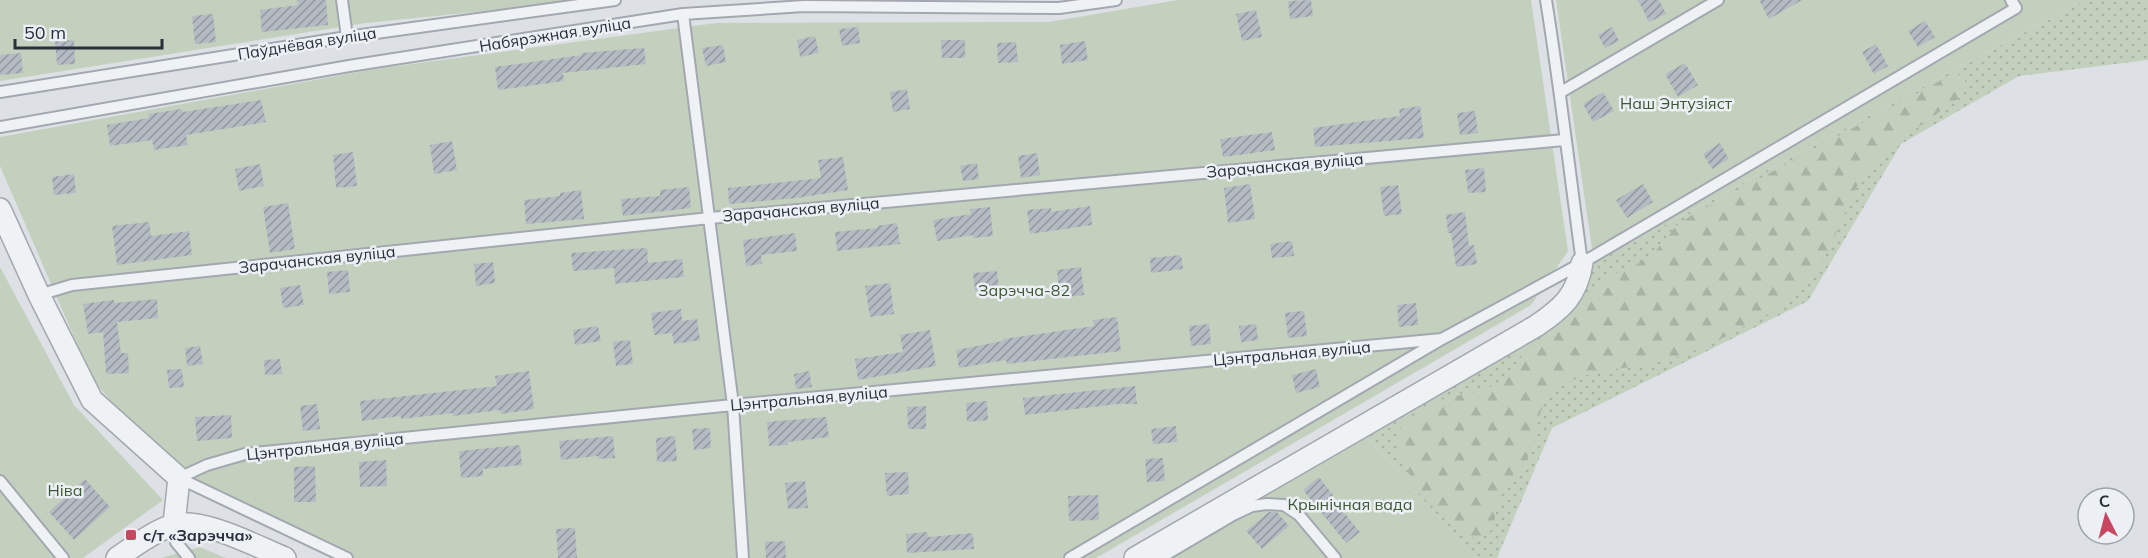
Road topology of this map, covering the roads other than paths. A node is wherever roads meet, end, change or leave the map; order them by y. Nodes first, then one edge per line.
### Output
1 (342, 0) edge
2 (615, 0) edge
3 (1116, 0) edge
4 (1546, 0) edge
5 (1718, 0) edge
6 (2011, 0) edge
7 (683, 14) junction
8 (347, 37) junction
9 (0, 92) edge
10 (1561, 92) junction
11 (0, 127) edge
12 (1564, 140) junction
13 (0, 209) edge
14 (711, 218) junction
15 (1582, 263) junction
16 (39, 295) junction
17 (1442, 339) junction
18 (733, 405) junction
19 (179, 478) junction
20 (0, 481) edge
21 (174, 524) junction
22 (63, 558) edge
23 (117, 558) edge
24 (189, 558) edge
25 (285, 558) edge
26 (347, 558) edge
27 (743, 558) edge
28 (1070, 558) edge
29 (1135, 558) edge
30 (1160, 558) edge
31 (1335, 558) edge

1 - 8 lane
2 - 8 lane, Паўднёвая вуліца
3 - 7 lane, Набярэжная вуліца
4 - 10 lane
5 - 10 lane
6 - 15 lane
7 - 11 lane, Набярэжная вуліца
7 - 14 lane
8 - 9 lane, Паўднёвая вуліца
10 - 12 lane
12 - 14 lane, Зарачанская вуліца
12 - 15 lane
13 - 16 street
14 - 16 lane, Зарачанская вуліца
14 - 18 lane
15 - 17 lane
15 - 29 street
16 - 19 street
17 - 18 lane, Цэнтральная вуліца
17 - 28 lane
18 - 19 lane, Цэнтральная вуліца
18 - 27 lane
19 - 21 street
19 - 26 lane
20 - 22 lane
21 - 23 street
21 - 24 lane
21 - 25 street
30 - 31 lane

